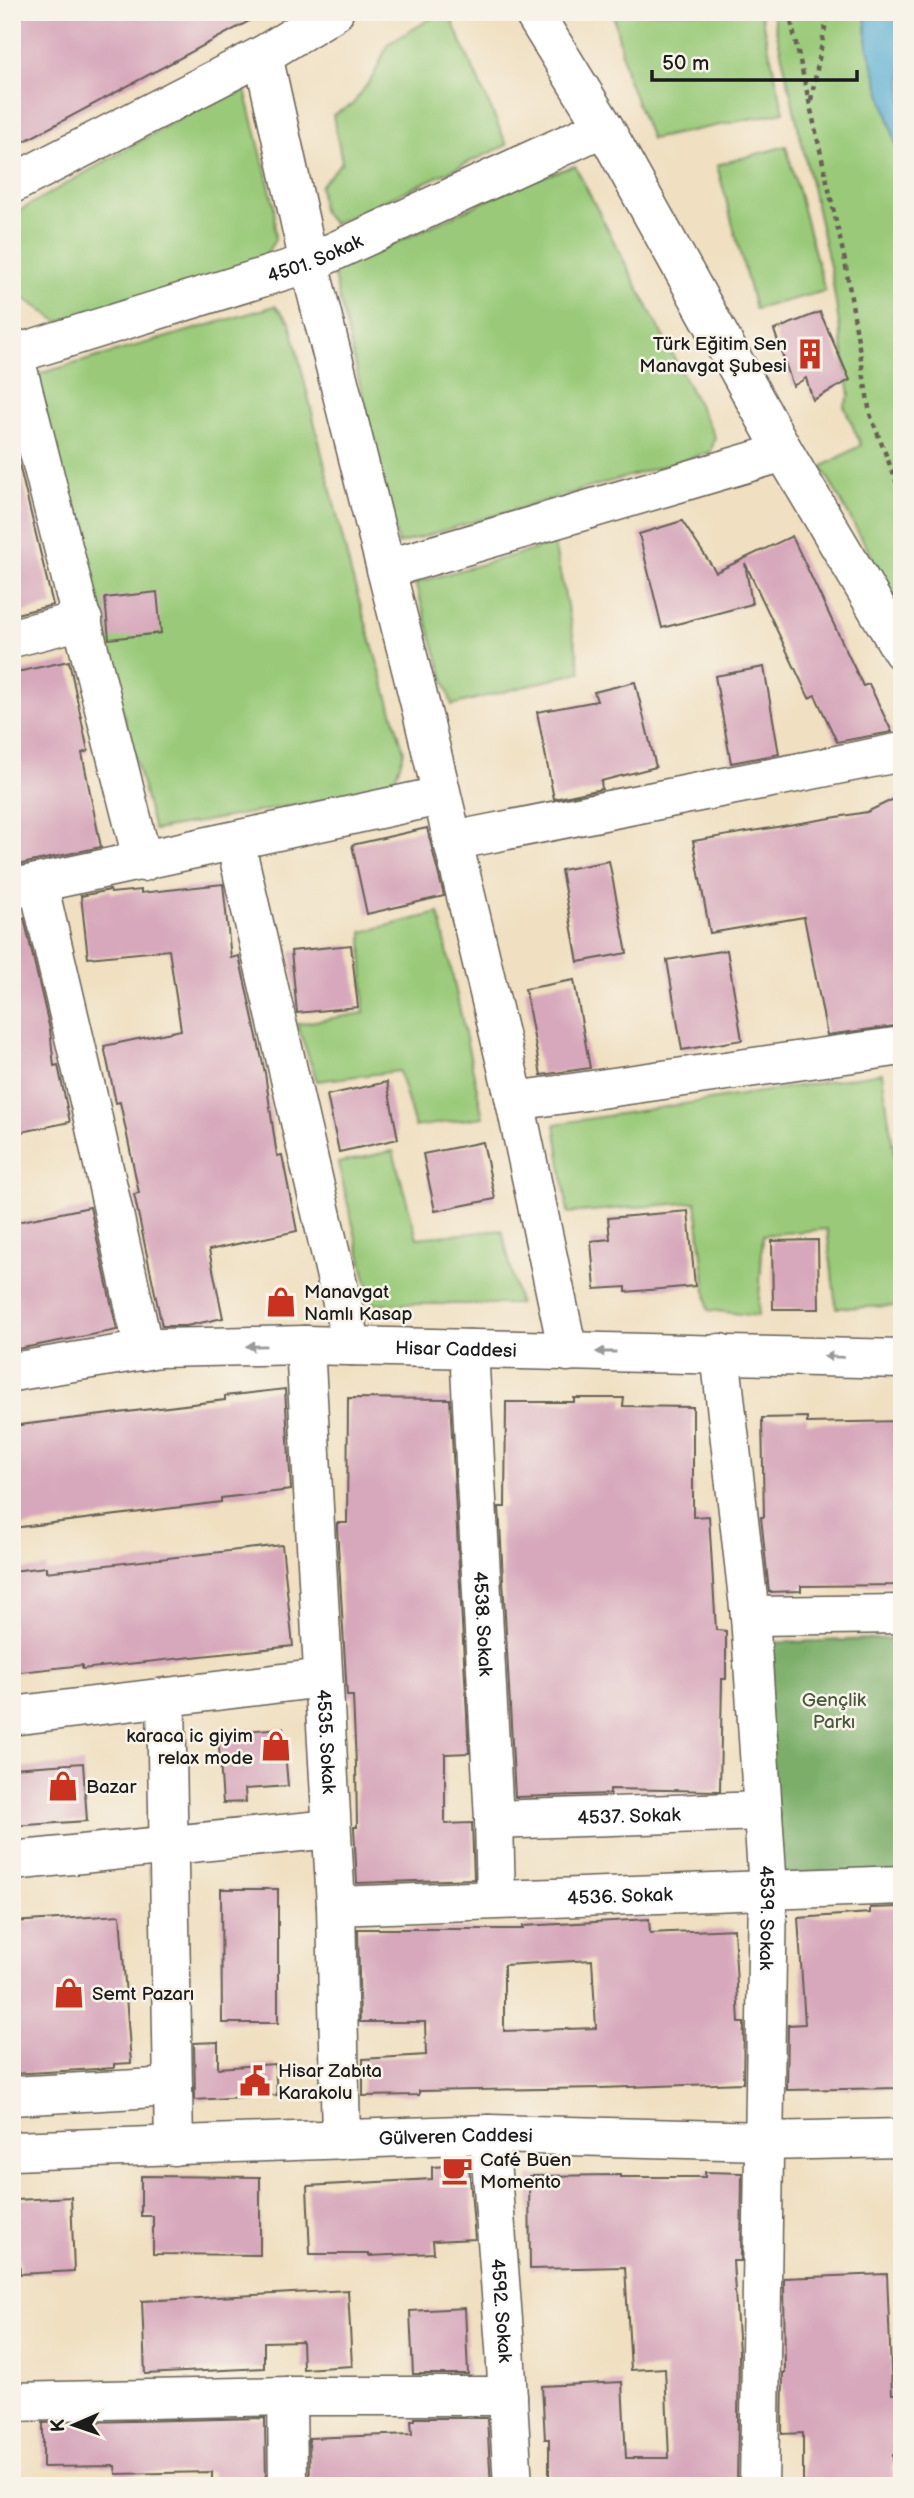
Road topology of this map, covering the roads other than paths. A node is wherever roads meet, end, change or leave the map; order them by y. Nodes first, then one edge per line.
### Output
1 (334, 12) edge
2 (533, 12) edge
3 (263, 55) junction
4 (604, 127) junction
5 (12, 184) edge
6 (309, 263) junction
7 (13, 351) edge
8 (784, 452) junction
9 (386, 569) junction
10 (83, 620) junction
11 (12, 638) edge
12 (902, 650) edge
13 (902, 752) edge
14 (440, 796) junction
15 (235, 841) junction
16 (452, 841) junction
17 (143, 862) junction
18 (25, 886) edge
19 (902, 1046) edge
20 (515, 1101) junction
21 (305, 1345) junction
22 (352, 1346) junction
23 (469, 1349) junction
24 (144, 1351) junction
25 (568, 1352) junction
26 (719, 1353) junction
27 (902, 1359) edge
28 (12, 1372) edge
29 (902, 1614) edge
30 (750, 1616) junction
31 (323, 1678) junction
32 (166, 1697) junction
33 (12, 1716) edge
34 (763, 1811) junction
35 (494, 1820) junction
36 (331, 1829) junction
37 (169, 1845) junction
38 (12, 1861) edge
39 (902, 1885) edge
40 (768, 1889) junction
41 (496, 1899) junction
42 (336, 1906) junction
43 (173, 2087) junction
44 (12, 2096) edge
45 (489, 2134) junction
46 (902, 2138) edge
47 (341, 2140) junction
48 (764, 2141) junction
49 (174, 2146) junction
50 (12, 2151) edge
51 (287, 2396) junction
52 (508, 2396) junction
53 (12, 2402) edge
54 (288, 2486) edge
55 (513, 2486) edge
56 (758, 2486) edge

1 - 3 street
2 - 4 street
3 - 5 street
3 - 6 street
4 - 6 street, 4501. Sokak
4 - 8 street
6 - 7 street, 4501. Sokak
6 - 9 street
7 - 10 street
8 - 9 street
8 - 12 street
9 - 14 street
10 - 11 street
10 - 17 street
13 - 16 street
14 - 15 street
14 - 16 street
15 - 17 street
15 - 22 street
16 - 20 street
17 - 18 street
18 - 24 street
19 - 20 street
20 - 25 street
21 - 22 street, Hisar Caddesi
21 -> 24 street, Hisar Caddesi
21 - 31 street, 4535. Sokak
22 - 23 street, Hisar Caddesi
23 - 25 street, Hisar Caddesi
23 - 35 street, 4538. Sokak
24 - 28 street, Hisar Caddesi
26 -> 25 street, Hisar Caddesi
27 -> 26 street, Hisar Caddesi
26 - 30 street, 4539. Sokak
29 - 30 street
30 - 34 street, 4539. Sokak
31 - 32 street
31 - 36 street, 4535. Sokak
32 - 33 street
32 - 37 street
34 - 35 street, 4537. Sokak
34 - 40 street, 4539. Sokak
35 - 41 street, 4538. Sokak
36 - 37 street
36 - 42 street, 4535. Sokak
37 - 38 street
37 - 43 street
39 - 40 street, 4536. Sokak
40 - 41 street, 4536. Sokak
40 - 48 street, 4539. Sokak
41 - 42 street, 4536. Sokak
42 - 47 street, 4535. Sokak
43 - 44 street
43 - 49 street
45 - 47 street, Gülveren Caddesi
45 - 48 street, Gülveren Caddesi
45 - 52 street, 4592. Sokak
46 - 48 street, Gülveren Caddesi
47 - 49 street, Gülveren Caddesi
48 - 56 street, 4539. Sokak
49 - 50 street, Gülveren Caddesi
51 - 52 street
51 - 53 street
51 - 54 street
52 - 55 street, 4592. Sokak

